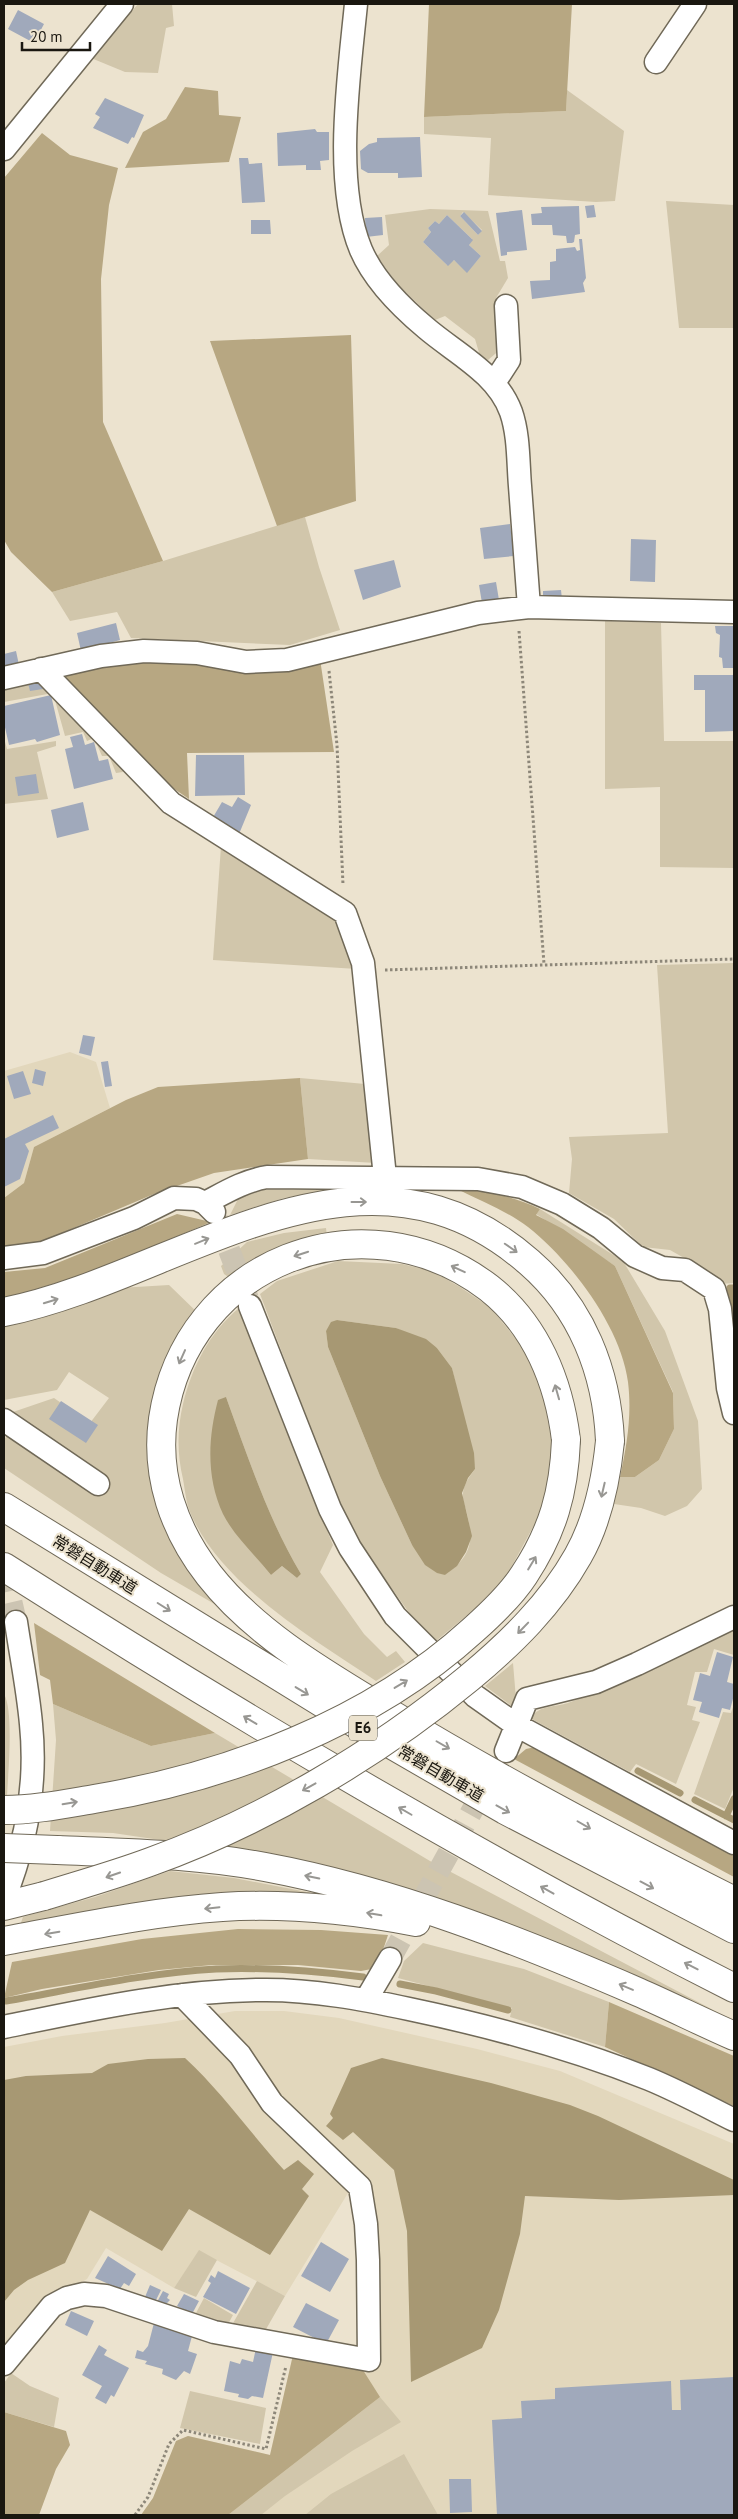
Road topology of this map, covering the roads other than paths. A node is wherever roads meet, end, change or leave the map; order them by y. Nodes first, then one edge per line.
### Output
1 (122, 4) edge
2 (356, 4) edge
3 (695, 4) edge
4 (656, 62) dead end
5 (4, 149) edge
6 (506, 306) dead end
7 (494, 384) junction
8 (522, 608) junction
9 (734, 612) edge
10 (42, 669) junction
11 (4, 678) edge
12 (385, 1177) junction
13 (4, 1258) edge
14 (250, 1306) tunnel mouth
15 (4, 1312) edge
16 (734, 1413) edge
17 (4, 1420) edge
18 (98, 1484) dead end
19 (4, 1507) edge
20 (4, 1567) edge
21 (734, 1617) edge
22 (16, 1622) tunnel mouth
23 (4, 1658) edge
24 (23, 1670) junction
25 (516, 1725) junction
26 (506, 1751) dead end
27 (4, 1810) edge
28 (734, 1843) edge
29 (4, 1848) edge
30 (44, 1896) junction
31 (4, 1900) edge
32 (734, 1901) edge
33 (4, 1906) edge
34 (734, 1929) edge
35 (4, 1941) edge
36 (525, 1946) junction
37 (390, 1959) tunnel mouth
38 (734, 1988) edge
39 (182, 1995) junction
40 (366, 2000) junction
41 (4, 2027) edge
42 (734, 2036) edge
43 (734, 2120) edge
44 (4, 2364) edge

1 - 5 street
2 - 7 street
3 - 4 street
6 - 7 street
7 - 8 street
8 - 9 street
8 - 10 street
10 - 11 street
10 - 12 street
12 - 13 street
12 - 16 street
14 - 25 street
15 -> 30 highway, bridge
17 - 18 street
19 -> 34 highway, 常磐自動車道 / E6
38 -> 20 highway
21 - 25 street
22 - 24 street
23 - 24 street
24 - 31 street
25 - 26 street
25 - 28 street
27 -> 32 highway, bridge
36 -> 29 highway, bridge
30 - 31 highway
30 - 33 highway
36 -> 35 highway
42 -> 36 highway
37 - 40 street
39 - 40 street
39 - 41 street
39 - 44 street
40 - 43 street

